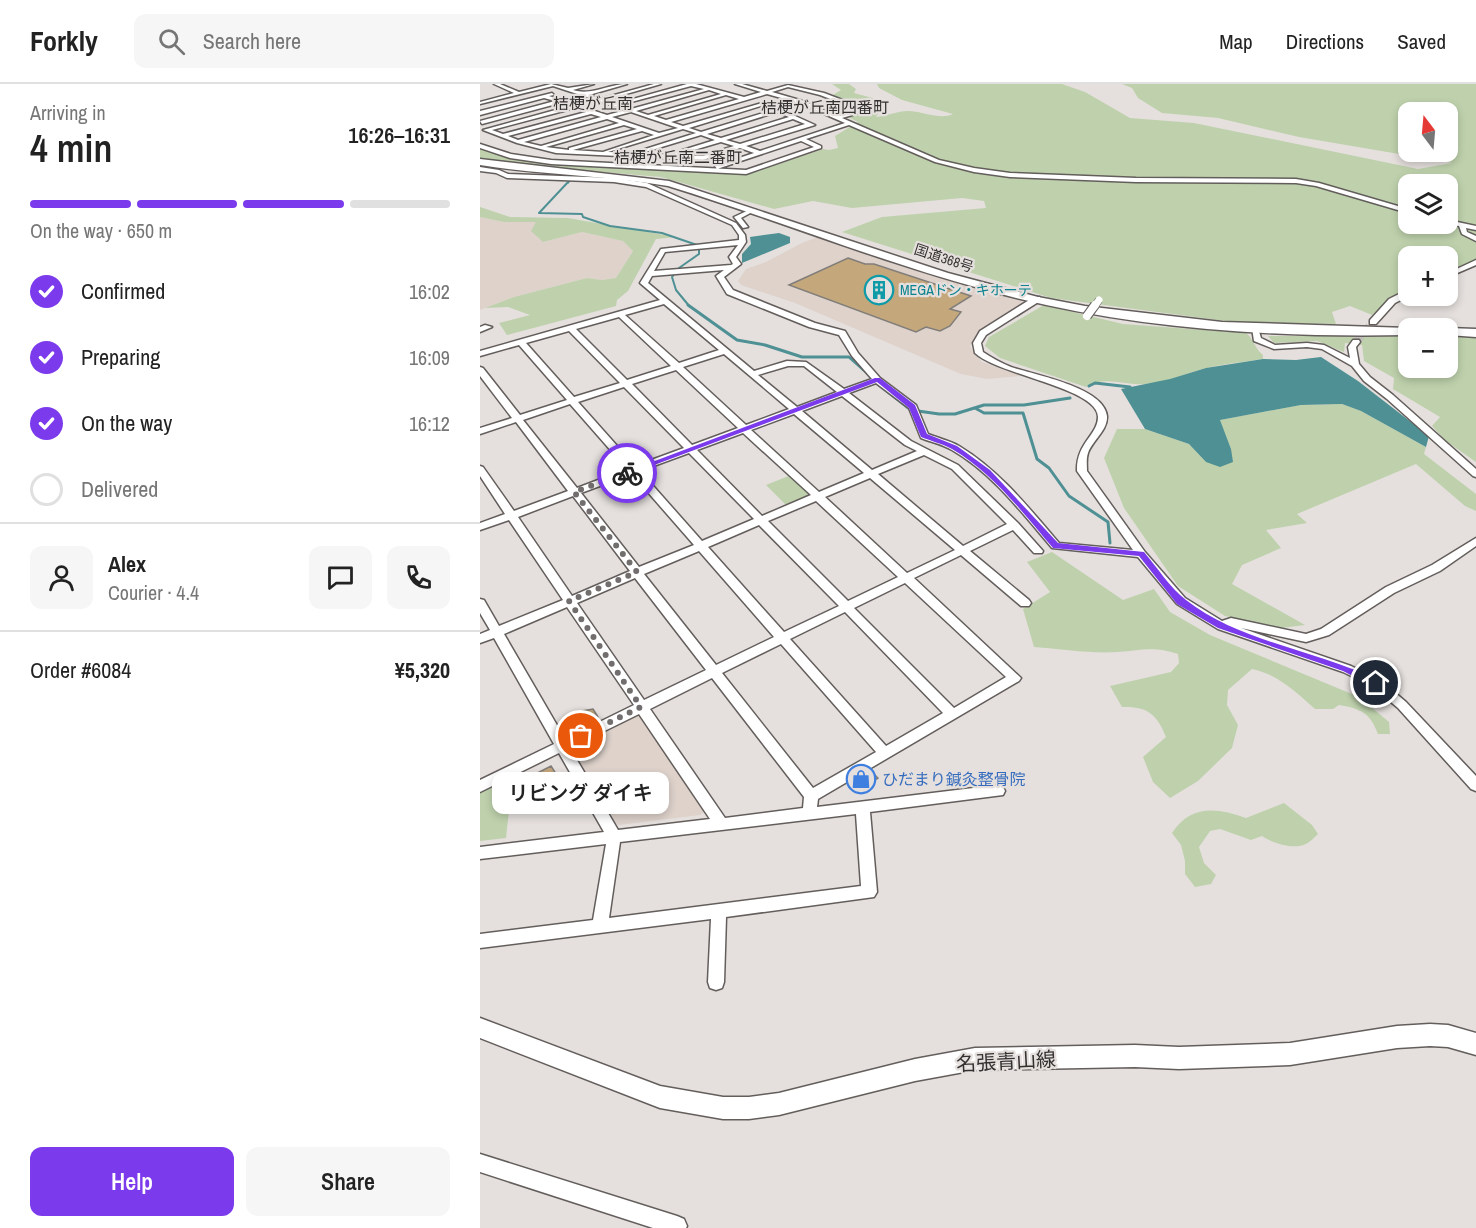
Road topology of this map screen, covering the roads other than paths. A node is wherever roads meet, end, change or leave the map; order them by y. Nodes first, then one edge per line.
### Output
1 (495, 84) edge
2 (539, 84) edge
3 (592, 84) edge
4 (626, 84) edge
5 (659, 84) edge
6 (692, 84) edge
7 (737, 84) edge
8 (552, 85) edge
9 (709, 89) junction
10 (568, 90) junction
11 (766, 92) junction
12 (518, 94) junction
13 (725, 94) junction
14 (584, 95) junction
15 (480, 96) edge
16 (544, 96) junction
17 (744, 99) junction
18 (837, 99) junction
19 (493, 100) junction
20 (599, 100) junction
21 (560, 101) junction
22 (827, 101) dead end
23 (480, 103) edge
24 (762, 104) junction
25 (615, 105) junction
26 (575, 106) junction
27 (631, 110) junction
28 (778, 110) junction
29 (481, 112) edge
30 (591, 112) junction
31 (794, 114) junction
32 (648, 116) junction
33 (607, 117) junction
34 (837, 118) junction
35 (481, 121) edge
36 (666, 122) junction
37 (624, 123) junction
38 (849, 123) junction
39 (809, 124) junction
40 (497, 127) junction
41 (684, 128) junction
42 (642, 129) junction
43 (483, 131) edge
44 (825, 131) junction
45 (702, 133) junction
46 (660, 135) junction
47 (502, 136) junction
48 (802, 139) junction
49 (721, 140) junction
50 (519, 142) junction
51 (636, 142) junction
52 (509, 144) dead end
53 (480, 146) edge
54 (741, 146) junction
55 (500, 147) dead end
56 (539, 147) junction
57 (655, 148) junction
58 (490, 150) junction
59 (564, 152) junction
60 (761, 153) junction
61 (596, 154) junction
62 (631, 155) junction
63 (667, 157) junction
64 (480, 162) edge
65 (582, 165) junction
66 (480, 169) edge
67 (708, 170) junction
68 (1398, 208) edge
69 (753, 210) junction
70 (1458, 224) edge
71 (1462, 225) junction
72 (1476, 228) edge
73 (740, 231) junction
74 (1476, 239) edge
75 (743, 242) junction
76 (1476, 262) edge
77 (730, 267) junction
78 (1458, 270) edge
79 (649, 274) junction
80 (1398, 298) edge
81 (1036, 299) junction
82 (1099, 300) dead end
83 (664, 301) junction
84 (620, 313) junction
85 (1087, 316) dead end
86 (1373, 322) tunnel mouth
87 (571, 328) junction
88 (1255, 330) junction
89 (1398, 332) edge
90 (1458, 332) edge
91 (1476, 333) edge
92 (1356, 342) tunnel mouth
93 (521, 343) junction
94 (725, 351) junction
95 (480, 354) edge
96 (1355, 364) junction
97 (676, 366) junction
98 (480, 370) edge
99 (752, 374) junction
100 (874, 381) junction
101 (626, 383) junction
102 (843, 392) junction
103 (572, 401) junction
104 (795, 410) junction
105 (517, 419) junction
106 (745, 429) junction
107 (480, 431) edge
108 (691, 449) junction
109 (925, 451) junction
110 (480, 469) edge
111 (634, 470) junction
112 (871, 474) junction
113 (1476, 474) edge
114 (574, 492) junction
115 (819, 496) junction
116 (511, 515) junction
117 (761, 520) junction
118 (1014, 525) junction
119 (480, 527) edge
120 (1476, 542) edge
121 (701, 546) junction
122 (961, 550) junction
123 (1038, 551) dead end
124 (1141, 554) junction
125 (637, 572) junction
126 (906, 577) junction
127 (569, 601) junction
128 (480, 603) edge
129 (1024, 603) dead end
130 (847, 607) junction
131 (1222, 626) junction
132 (496, 632) junction
133 (782, 638) junction
134 (480, 639) edge
135 (714, 671) junction
136 (641, 707) junction
137 (952, 714) junction
138 (561, 746) junction
139 (885, 754) junction
140 (1476, 784) edge
141 (480, 786) edge
142 (998, 791) dead end
143 (811, 796) junction
144 (863, 807) junction
145 (810, 813) junction
146 (721, 824) junction
147 (614, 837) junction
148 (480, 853) edge
149 (719, 912) junction
150 (600, 926) junction
151 (480, 941) edge
152 (716, 982) dead end
153 (480, 1028) edge
154 (1476, 1044) edge
155 (480, 1163) edge
156 (676, 1228) edge

1 - 12 street
2 - 8 street
3 - 10 street
4 - 14 street
5 - 20 street
6 - 9 street
6 - 25 street
7 - 11 street
8 - 10 street
8 - 12 street
9 - 13 street
9 - 27 street
10 - 14 street
10 - 16 street
11 - 17 street
11 - 18 street
11 - 34 street
12 - 19 street
13 - 17 street
13 - 32 street
14 - 20 street
15 - 19 street
16 - 21 street
16 - 29 street
17 - 24 street
17 - 36 street
18 - 22 street
18 - 34 street
19 - 23 street
20 - 25 street
21 - 26 street
21 - 35 street
24 - 28 street
24 - 41 street
25 - 27 street
26 - 30 street
26 - 40 street
27 - 32 street
27 - 33 street
28 - 31 street
28 - 45 street
30 - 33 street
30 - 47 street
31 - 39 street
31 - 49 street
32 - 36 street
33 - 37 street
33 - 50 street
34 - 38 street
35 - 40 street
36 - 41 street
37 - 42 street
37 - 56 street
38 - 44 street
38 - 68 street
39 - 44 street
39 - 54 street
40 - 43 street
41 - 45 street
41 - 46 street
42 - 46 street
42 - 59 street
43 - 47 street
44 - 48 street
45 - 49 street
45 - 57 street
46 - 51 street
47 - 50 street
48 - 60 street
48 - 67 street
49 - 54 street
49 - 63 street
50 - 52 street
50 - 56 street
51 - 57 street
51 - 61 street
53 - 58 street
54 - 60 street
54 - 63 street
55 - 58 street
56 - 59 street
57 - 62 street
58 - 65 street
59 - 61 street
60 - 67 street
61 - 62 street
61 - 65 street
62 - 63 street
64 - 69 highway, 国道368号
65 - 67 street
66 - 73 street
69 - 73 street
69 - 81 highway, 国道368号
70 - 71 street
71 - 72 street
71 - 74 street
73 - 75 street
75 - 77 street
75 - 79 street
76 - 78 street
77 - 79 street
77 - 100 street
79 - 83 street
80 - 86 street
81 - 88 highway, 国道368号
81 - 124 street
82 - 85 street, bridge
83 - 84 street
83 - 94 street
84 - 87 street
84 - 97 street
87 - 93 street
87 - 101 street
88 - 89 highway, 国道368号
88 - 96 street
90 - 91 highway
92 - 96 street
93 - 95 street
93 - 103 street
94 - 97 street
94 - 99 street
96 - 113 street
97 - 101 street
97 - 106 street
98 - 105 street
99 - 102 street
99 - 104 street
100 - 102 street
100 - 124 street
101 - 103 street
101 - 108 street
102 - 104 street
102 - 109 street
103 - 105 street
103 - 111 street
104 - 106 street
104 - 112 street
105 - 107 street
105 - 114 street
106 - 108 street
106 - 115 street
108 - 111 street
108 - 117 street
109 - 112 street
109 - 118 street
110 - 116 street
111 - 114 street
111 - 121 street
112 - 115 street
112 - 122 street
114 - 116 street
114 - 125 street
115 - 117 street
115 - 126 street
116 - 119 street
116 - 127 street
117 - 121 street
117 - 130 street
118 - 122 street
118 - 123 street
120 - 131 street
121 - 125 street
121 - 133 street
122 - 126 street
122 - 129 street
124 - 131 street
125 - 127 street
125 - 135 street
126 - 130 street
126 - 137 street
127 - 132 street
127 - 136 street
128 - 132 street
130 - 133 street
130 - 137 street
131 - 140 street
132 - 134 street
132 - 138 street
133 - 135 street
133 - 139 street
135 - 136 street
135 - 143 street
136 - 138 street
136 - 146 street
137 - 139 street
138 - 141 street
138 - 147 street
139 - 143 street
142 - 144 street
143 - 145 street
144 - 145 street
144 - 149 street
145 - 146 street
146 - 147 street
147 - 148 street
147 - 150 street
149 - 150 street
149 - 152 street
150 - 151 street
153 - 154 main road, 名張青山線
155 - 156 street

